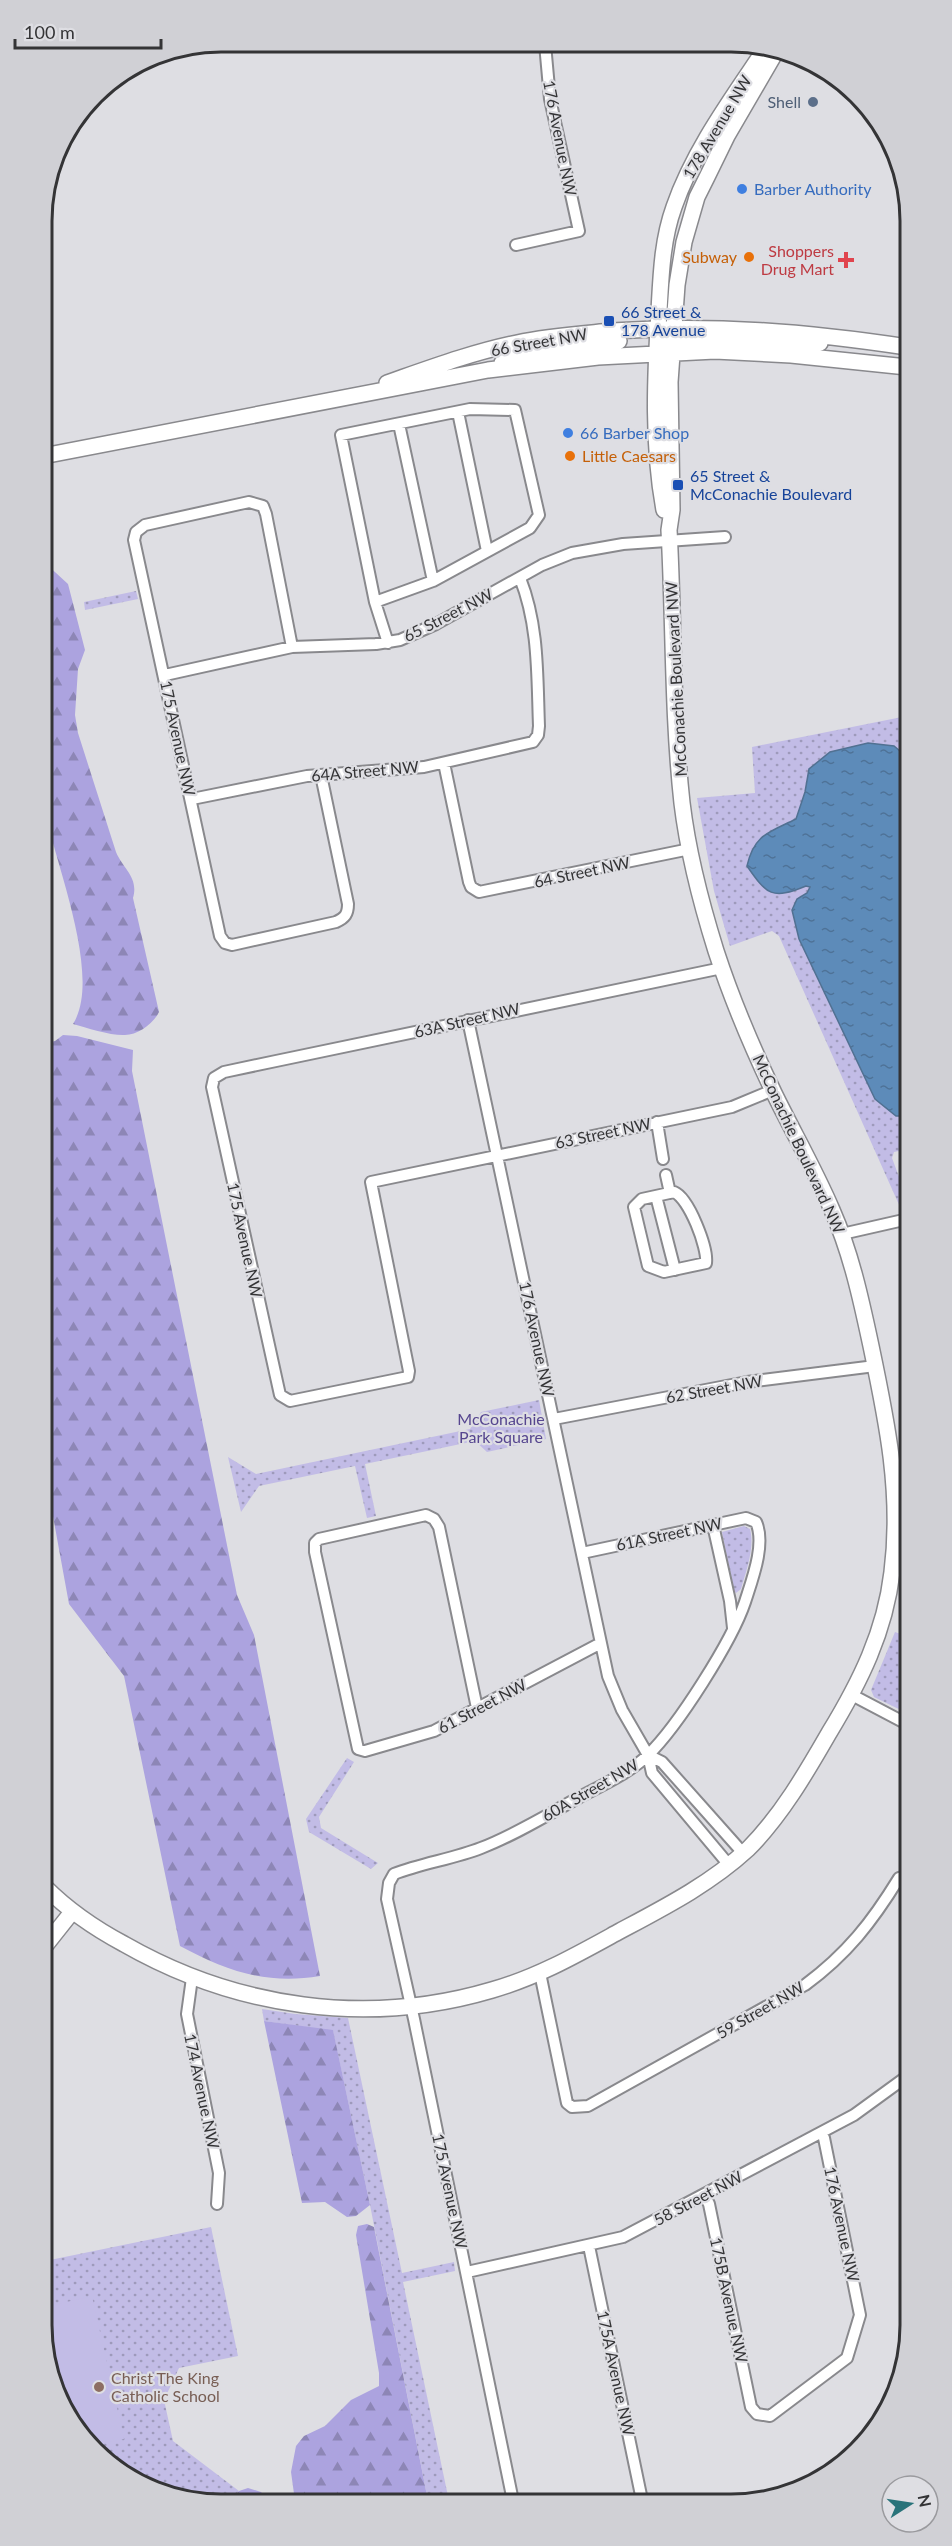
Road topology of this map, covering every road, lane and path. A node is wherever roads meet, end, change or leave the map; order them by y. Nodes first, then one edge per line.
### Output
1 (545, 52) edge
2 (761, 56) edge
3 (772, 58) edge
4 (516, 245) dead end
5 (657, 333) junction
6 (674, 340) junction
7 (900, 346) edge
8 (656, 353) junction
9 (900, 367) edge
10 (484, 371) junction
11 (357, 394) junction
12 (458, 412) junction
13 (399, 424) junction
14 (53, 454) edge
15 (670, 536) junction
16 (725, 537) dead end
17 (488, 551) junction
18 (520, 578) junction
19 (433, 581) junction
20 (375, 602) junction
21 (388, 643) junction
22 (292, 647) junction
23 (165, 675) junction
24 (444, 763) junction
25 (321, 775) junction
26 (192, 799) junction
27 (690, 849) junction
28 (722, 968) junction
29 (468, 1020) junction
30 (214, 1078) joint
31 (773, 1090) junction
32 (657, 1122) junction
33 (498, 1155) junction
34 (663, 1159) dead end
35 (666, 1175) dead end
36 (670, 1193) junction
37 (656, 1196) junction
38 (900, 1221) edge
39 (842, 1234) junction
40 (675, 1270) junction
41 (875, 1366) junction
42 (346, 1389) joint
43 (554, 1419) junction
44 (899, 1484) edge
45 (899, 1515) edge
46 (756, 1522) joint
47 (713, 1525) junction
48 (582, 1553) junction
49 (734, 1629) junction
50 (601, 1643) junction
51 (852, 1695) junction
52 (477, 1708) junction
53 (899, 1720) edge
54 (648, 1755) junction
55 (743, 1853) junction
56 (729, 1865) junction
57 (899, 1878) edge
58 (389, 1883) joint
59 (52, 1894) edge
60 (72, 1912) junction
61 (52, 1937) edge
62 (540, 1973) junction
63 (192, 1978) junction
64 (411, 2007) junction
65 (899, 2083) edge
66 (821, 2133) junction
67 (704, 2195) junction
68 (217, 2204) dead end
69 (590, 2246) junction
70 (466, 2272) junction
71 (751, 2406) joint
72 (512, 2494) edge
73 (641, 2494) edge

1 - 4 street, 176 Avenue NW
2 - 5 street, 178 Avenue NW
3 - 6 street, 178 Avenue NW
5 - 6 street, 66 Street NW
5 - 8 street, 178 Avenue NW
5 - 10 street
5 - 11 street, 66 Street NW
6 - 7 street, 66 Street NW
6 - 8 street, 66 Street NW
6 - 9 street, 66 Street NW
6 - 15 street, McConachie Boulevard NW
8 - 10 street, 66 Street NW
8 - 15 street, McConachie Boulevard NW
10 - 11 street, 66 Street NW
11 - 14 street, 66 Street NW
12 - 13 street
12 - 17 street
12 - 17 street
13 - 19 street
13 - 20 street
15 - 16 street, 65 Street NW
15 - 18 street, 65 Street NW
15 - 27 street, McConachie Boulevard NW
17 - 19 street
18 - 21 street, 65 Street NW
18 - 24 street, 64A Street NW
19 - 20 street
20 - 21 street
21 - 22 street, 65 Street NW
22 - 23 street, 65 Street NW
22 - 23 street, 175 Avenue NW
23 - 26 street, 175 Avenue NW
24 - 25 street, 64A Street NW
24 - 27 street, 64 Street NW
25 - 26 street, 64A Street NW
25 - 26 street, 175 Avenue NW
27 - 28 street, McConachie Boulevard NW
28 - 29 street, 63A Street NW
28 - 31 street, McConachie Boulevard NW
29 - 30 street, 63A Street NW
29 - 33 street, 176 Avenue NW
30 - 42 street, 175 Avenue NW
31 - 32 street, 63 Street NW
31 - 39 street, McConachie Boulevard NW
32 - 33 street, 63 Street NW
32 - 34 street
33 - 42 street, 63 Street NW
33 - 43 street, 176 Avenue NW
35 - 36 street
36 - 37 street
36 - 40 street
37 - 40 street
37 - 40 street
38 - 39 street
39 - 41 street, McConachie Boulevard NW
41 - 43 street, 62 Street NW
41 - 44 street, McConachie Boulevard NW
43 - 48 street, 176 Avenue NW
45 - 51 street, McConachie Boulevard NW
46 - 47 street, 61A Street NW
46 - 49 street, 60A Street NW
47 - 48 street, 61A Street NW
47 - 49 street
48 - 50 street, 176 Avenue NW
49 - 54 street, 60A Street NW
50 - 52 street, 61 Street NW
50 - 54 street, 176 Avenue NW
51 - 53 street
51 - 55 street, McConachie Boulevard NW
52 - 52 street, 61 Street NW
54 - 55 street, 176 Avenue NW
54 - 56 street, 176 Avenue NW
54 - 58 street, 60A Street NW
55 - 56 street, McConachie Boulevard NW
56 - 62 street, McConachie Boulevard NW
57 - 62 street, 59 Street NW
58 - 64 street, 175 Avenue NW
59 - 60 street, McConachie Boulevard NW
60 - 61 street
60 - 63 street, McConachie Boulevard NW
62 - 64 street, McConachie Boulevard NW
63 - 64 street, McConachie Boulevard NW
63 - 68 street, 174 Avenue NW
64 - 70 street, 175 Avenue NW
65 - 66 street, 58 Street NW
66 - 67 street, 58 Street NW
66 - 71 street, 176 Avenue NW
67 - 69 street, 58 Street NW
67 - 71 street, 175B Avenue NW
69 - 70 street, 58 Street NW
69 - 73 street, 175A Avenue NW
70 - 72 street, 175 Avenue NW

